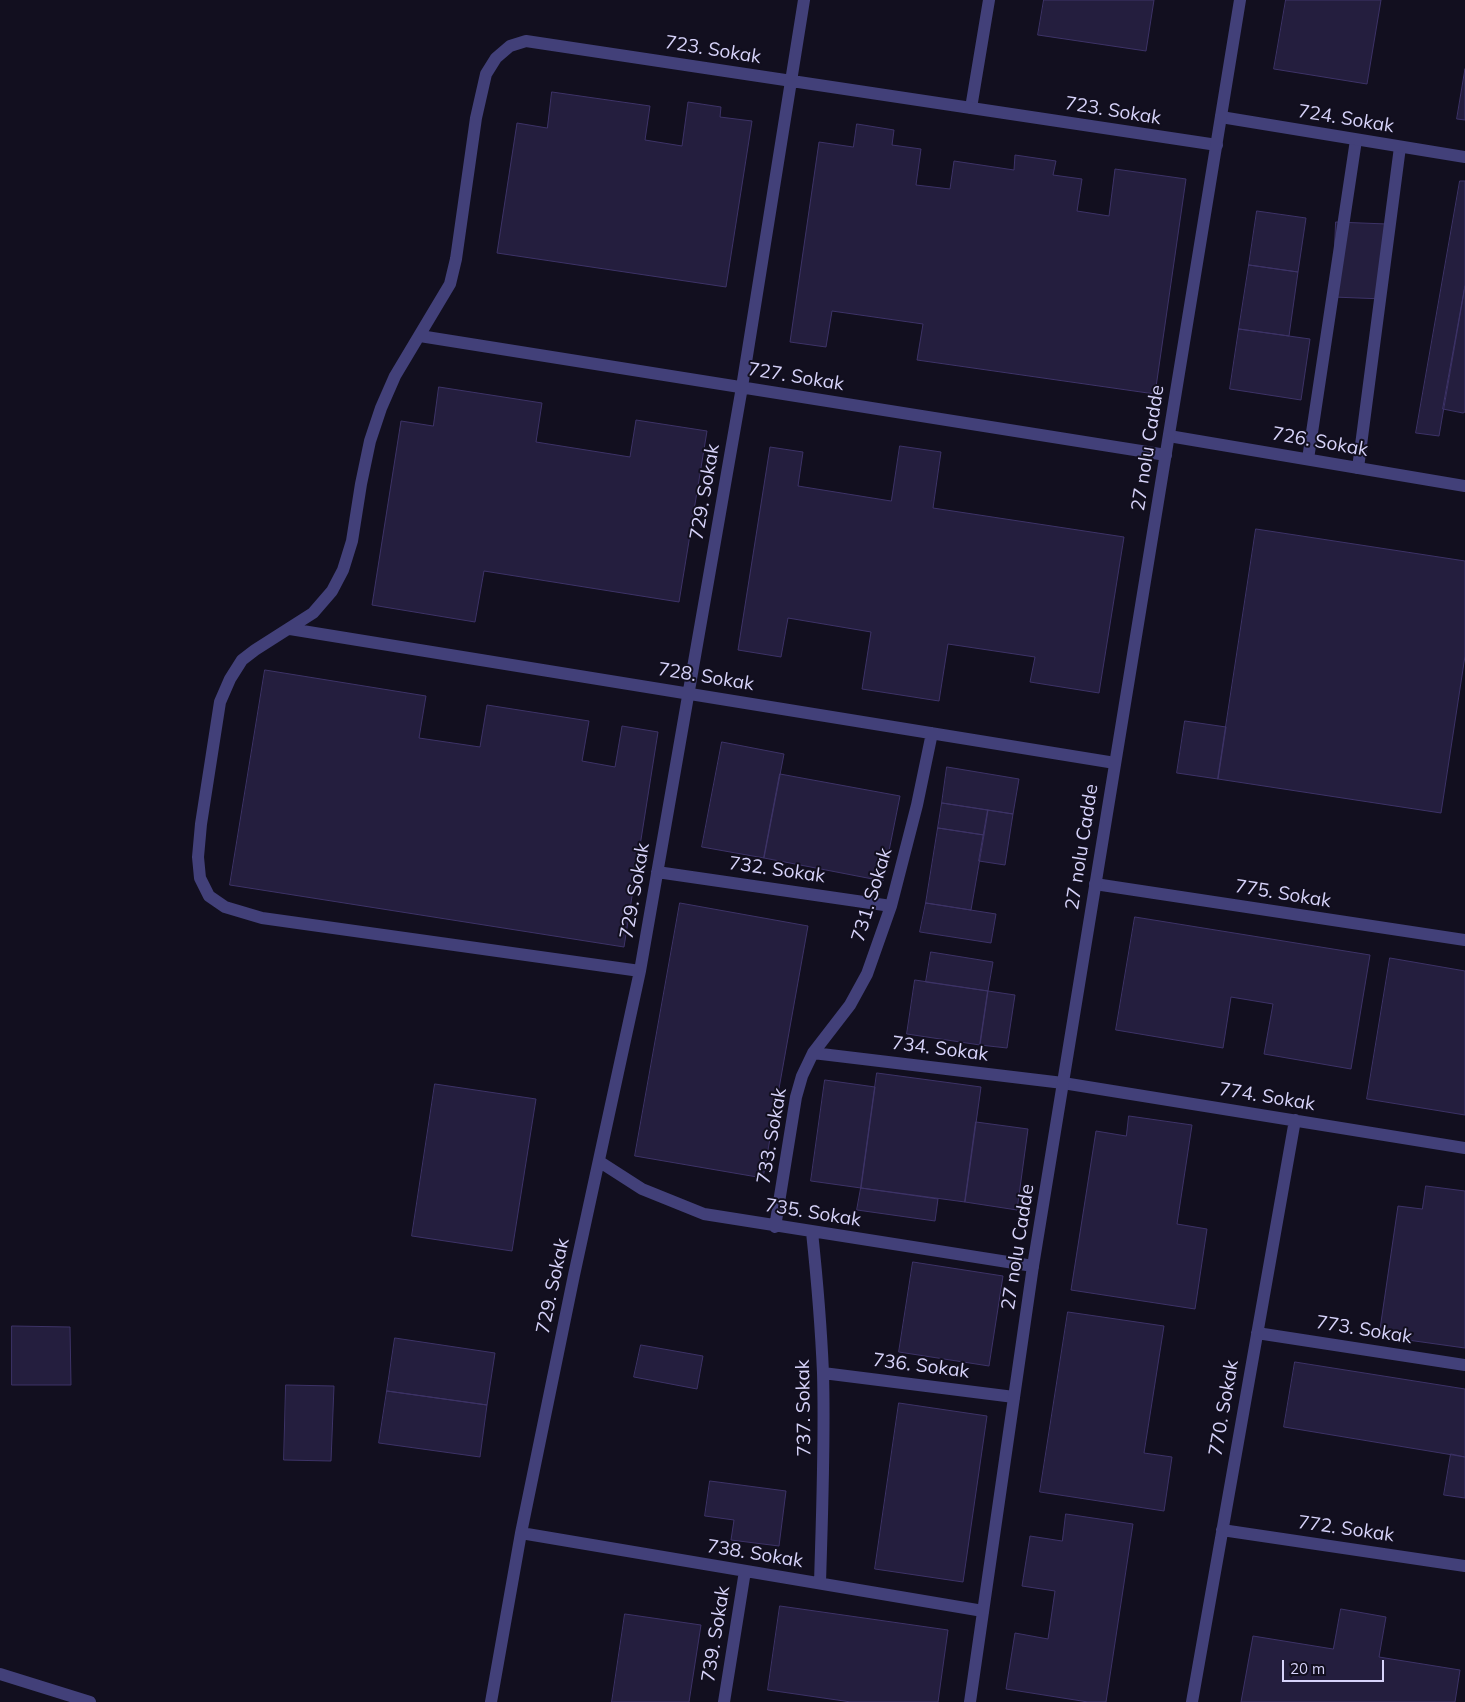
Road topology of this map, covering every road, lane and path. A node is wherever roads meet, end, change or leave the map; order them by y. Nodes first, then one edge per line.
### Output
1 (804, 0) edge
2 (989, 0) edge
3 (1240, 0) edge
4 (790, 81) junction
5 (971, 108) junction
6 (1221, 118) junction
7 (1356, 140) junction
8 (1217, 145) junction
9 (1400, 147) junction
10 (1465, 157) edge
11 (420, 336) junction
12 (742, 387) junction
13 (1169, 436) junction
14 (1166, 455) junction
15 (1308, 459) junction
16 (1358, 468) junction
17 (1465, 486) edge
18 (290, 629) junction
19 (687, 694) junction
20 (932, 733) junction
21 (1115, 763) junction
22 (657, 872) junction
23 (1095, 884) junction
24 (891, 906) junction
25 (1465, 940) edge
26 (640, 971) junction
27 (813, 1053) junction
28 (1063, 1083) junction
29 (1295, 1120) junction
30 (1465, 1148) edge
31 (600, 1162) junction
32 (776, 1227) junction
33 (812, 1232) junction
34 (1033, 1266) junction
35 (1256, 1333) junction
36 (1465, 1364) edge
37 (823, 1373) junction
38 (1014, 1397) junction
39 (1222, 1530) junction
40 (521, 1533) junction
41 (1465, 1566) edge
42 (745, 1571) junction
43 (820, 1583) junction
44 (983, 1611) junction
45 (0, 1674) edge
46 (90, 1702) edge
47 (491, 1702) edge
48 (724, 1702) edge
49 (970, 1702) edge
50 (1192, 1702) edge

1 - 4 street, 729. Sokak
2 - 5 street
3 - 6 street, 27 nolu Cadde
4 - 5 street, 723. Sokak
4 - 11 street, 723. Sokak
4 - 12 street, 729. Sokak
5 - 8 street, 723. Sokak
6 - 7 street, 724. Sokak
6 - 8 street, 27 nolu Cadde
7 - 9 street, 724. Sokak
7 - 15 street
8 - 13 street, 27 nolu Cadde
9 - 10 street, 724. Sokak
9 - 16 street
11 - 12 street, 727. Sokak
11 - 18 street, 723. Sokak
12 - 14 street, 727. Sokak
12 - 19 street, 729. Sokak
13 - 14 street, 27 nolu Cadde
13 - 15 street, 726. Sokak
14 - 21 street, 27 nolu Cadde
15 - 16 street, 726. Sokak
16 - 17 street, 726. Sokak
18 - 19 street, 728. Sokak
18 - 26 street, 723. Sokak
19 - 20 street, 728. Sokak
19 - 22 street, 729. Sokak
20 - 21 street, 728. Sokak
20 - 24 street, 731. Sokak
21 - 23 street, 27 nolu Cadde
22 - 24 street, 732. Sokak
22 - 26 street, 729. Sokak
23 - 25 street, 775. Sokak
23 - 28 street, 27 nolu Cadde
24 - 27 street, 731. Sokak
26 - 31 street, 729. Sokak
27 - 28 street, 734. Sokak
27 - 32 street, 733. Sokak
28 - 29 street, 774. Sokak
28 - 34 street, 27 nolu Cadde
29 - 30 street, 774. Sokak
29 - 35 street, 770. Sokak
31 - 32 street, 735. Sokak
31 - 40 street, 729. Sokak
32 - 33 street, 735. Sokak
33 - 34 street, 735. Sokak
33 - 37 street, 737. Sokak
34 - 38 street, 27 nolu Cadde
35 - 36 street, 773. Sokak
35 - 39 street, 770. Sokak
37 - 38 street, 736. Sokak
37 - 43 street, 737. Sokak
38 - 44 street, 27 nolu Cadde
39 - 41 street, 772. Sokak
39 - 50 street, 770. Sokak
40 - 42 street, 738. Sokak
40 - 47 street, 729. Sokak
42 - 43 street, 738. Sokak
42 - 48 street, 739. Sokak
43 - 44 street, 738. Sokak
44 - 49 street, 27 nolu Cadde
45 - 46 street

